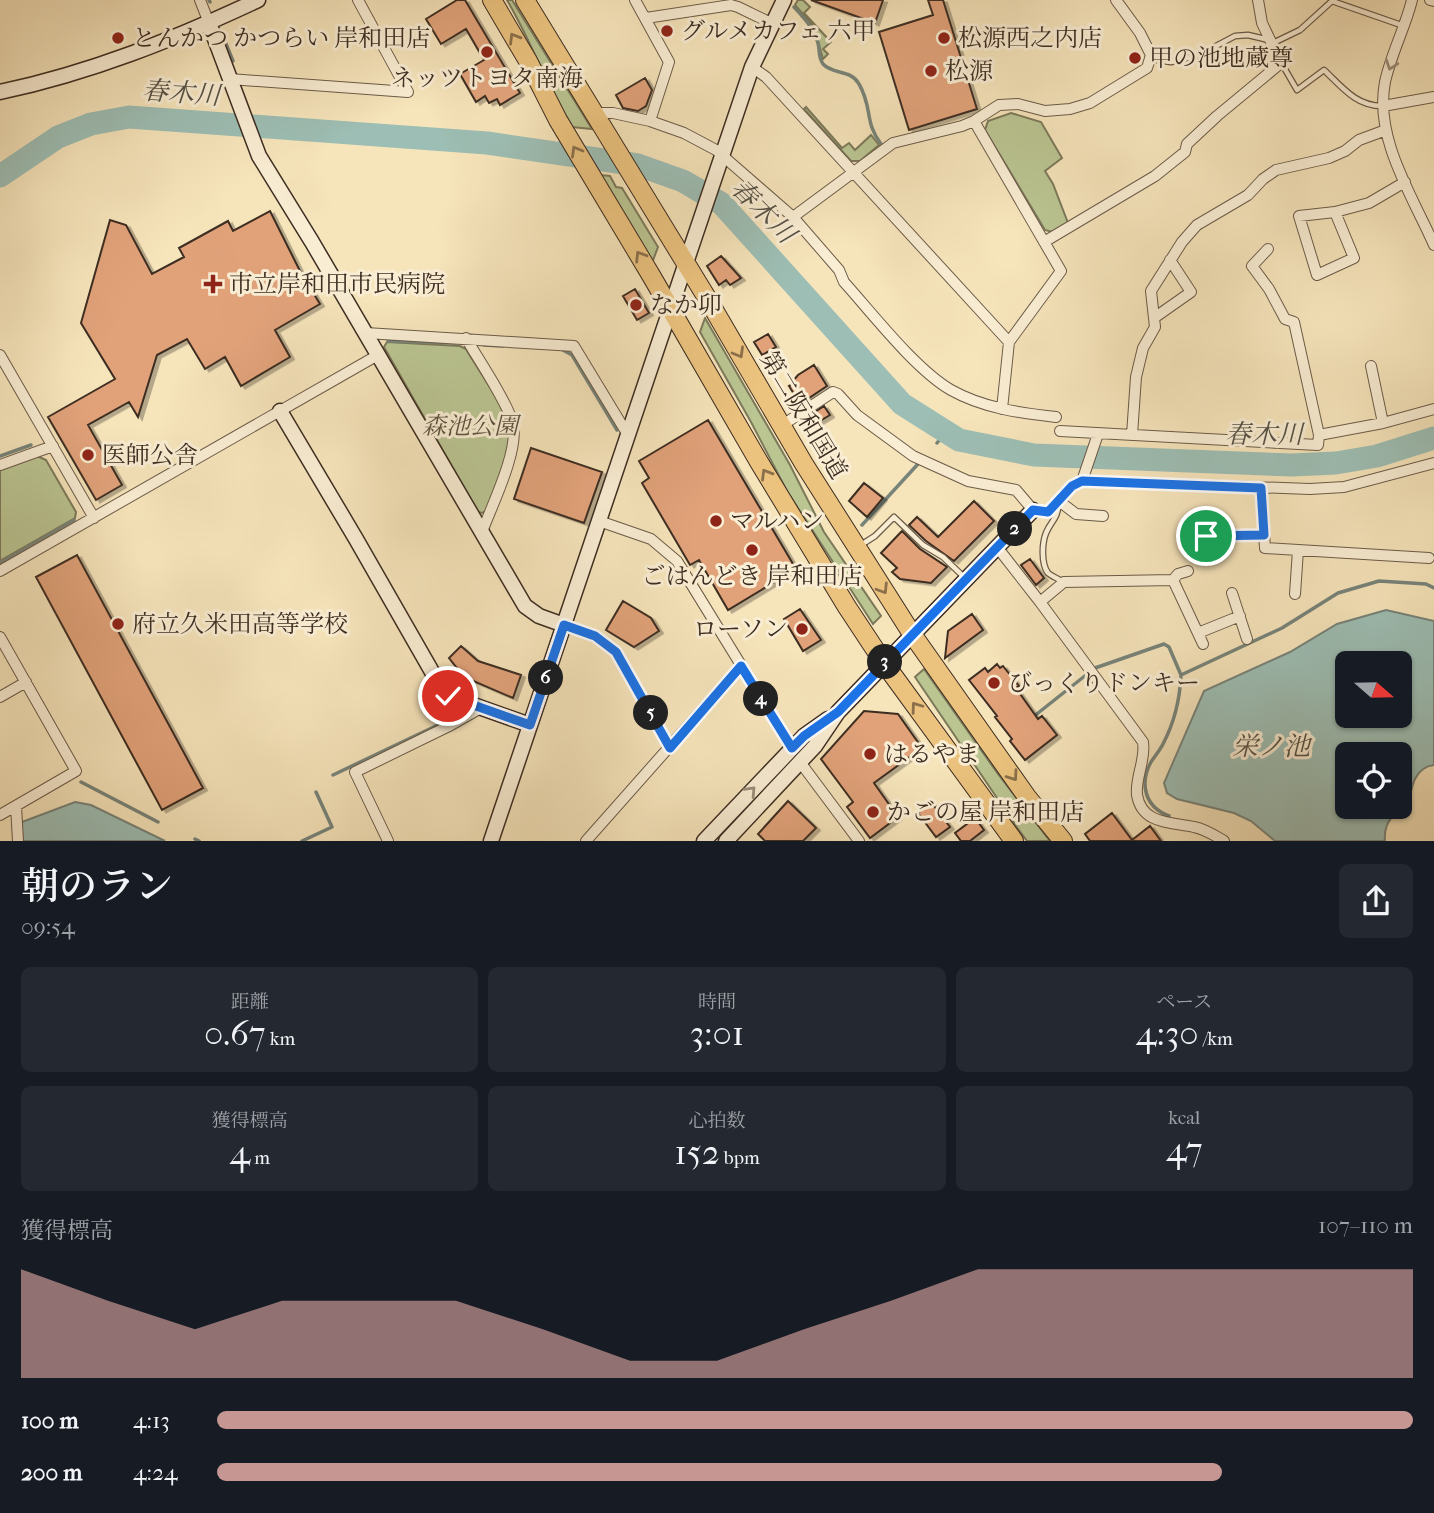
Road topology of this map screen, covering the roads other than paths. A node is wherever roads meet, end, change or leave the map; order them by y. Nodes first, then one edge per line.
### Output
1 (200, 0) edge
2 (258, 0) edge
3 (358, 0) edge
4 (492, 0) edge
5 (524, 0) edge
6 (635, 0) edge
7 (784, 0) edge
8 (1116, 0) edge
9 (1258, 0) edge
10 (1412, 0) edge
11 (646, 18) junction
12 (209, 23) junction
13 (771, 23) junction
14 (1405, 26) junction
15 (1271, 42) junction
16 (1150, 59) junction
17 (1281, 63) junction
18 (752, 67) junction
19 (230, 79) junction
20 (0, 92) edge
21 (1434, 97) edge
22 (1383, 106) junction
23 (594, 113) junction
24 (650, 121) junction
25 (974, 121) junction
26 (1386, 130) junction
27 (723, 155) junction
28 (854, 173) junction
29 (1405, 182) junction
30 (1335, 212) junction
31 (793, 217) junction
32 (1044, 242) junction
33 (1434, 245) edge
34 (1268, 249) dead end
35 (1170, 260) junction
36 (686, 264) junction
37 (672, 310) junction
38 (1154, 318) junction
39 (366, 334) junction
40 (466, 338) junction
41 (1009, 342) junction
42 (0, 355) edge
43 (378, 355) junction
44 (1371, 366) dead end
45 (1002, 409) junction
46 (1434, 409) edge
47 (280, 411) junction
48 (1056, 417) dead end
49 (1383, 423) junction
50 (781, 426) junction
51 (1060, 431) dead end
52 (628, 435) junction
53 (1132, 435) junction
54 (1319, 435) junction
55 (1097, 437) junction
56 (53, 446) junction
57 (1434, 463) edge
58 (0, 465) edge
59 (1083, 478) junction
60 (1261, 488) junction
61 (1059, 501) junction
62 (1033, 510) junction
63 (1103, 516) dead end
64 (94, 518) junction
65 (599, 521) junction
66 (482, 532) junction
67 (1264, 535) junction
68 (1206, 536) dead end
69 (997, 547) junction
70 (857, 548) junction
71 (1298, 550) junction
72 (1429, 558) dead end
73 (0, 571) edge
74 (1188, 571) dead end
75 (965, 579) junction
76 (1173, 580) junction
77 (1064, 582) junction
78 (1232, 593) dead end
79 (1295, 594) dead end
80 (1041, 602) junction
81 (1240, 616) junction
82 (564, 625) junction
83 (1198, 633) junction
84 (912, 634) junction
85 (0, 637) edge
86 (1247, 639) dead end
87 (1203, 644) dead end
88 (884, 663) junction
89 (741, 666) junction
90 (26, 682) junction
91 (0, 697) edge
92 (481, 708) junction
93 (838, 712) junction
94 (530, 725) junction
95 (670, 748) junction
96 (792, 748) junction
97 (800, 762) junction
98 (16, 806) junction
99 (0, 815) edge
100 (18, 841) edge
101 (388, 841) edge
102 (491, 841) edge
103 (586, 841) edge
104 (704, 841) edge
105 (726, 841) edge
106 (859, 841) edge
107 (1014, 841) edge
108 (1063, 841) edge
109 (1224, 841) edge

1 - 12 street
2 - 12 street
3 - 19 street
37 -> 4 highway
5 - 23 highway, 第二阪和国道
6 - 11 street
7 - 13 street
8 - 16 street
9 - 15 street
10 - 14 street
11 - 13 street
11 - 24 street
12 - 19 street
12 - 20 street
13 - 18 street
14 - 15 lane
14 -> 22 street
15 - 16 lane
15 - 17 street
16 - 25 street
17 - 22 lane
17 - 32 street
18 - 27 street
18 - 28 street
19 - 39 street
21 - 22 street
22 - 26 street
23 - 24 street
23 - 36 highway, 第二阪和国道
24 - 27 street
25 - 28 street
25 - 32 street
26 - 29 street
26 - 35 street
27 - 31 street
27 - 36 street
28 - 31 street
28 - 41 street
29 - 30 street
29 - 33 street
30 - 30 street
31 - 45 street
32 - 41 street
34 - 54 street
35 - 38 street
35 - 38 street
36 - 37 street
36 -> 50 highway, 第二阪和国道
37 - 52 street
88 -> 37 highway
38 - 53 street
39 - 40 street
39 - 43 street
40 - 52 street
40 - 66 street
41 - 45 street
42 - 56 street
43 - 47 street
43 - 66 street
44 - 49 street
45 - 48 street
46 - 49 street
47 - 64 street
47 - 92 street
49 - 54 street
50 - 62 street
50 - 70 highway, 第二阪和国道
51 - 55 street
52 - 65 street
53 - 54 street
53 - 55 street
55 - 59 street
56 - 58 street
56 - 64 street
57 - 60 street
59 - 60 street
59 - 61 street
60 - 67 street
61 - 62 street
61 - 63 street
61 - 77 lane
62 - 69 street
64 - 73 street
65 - 82 street
65 - 89 street
66 - 82 street
67 - 68 street
67 - 71 street
69 - 75 street
69 - 80 street
70 - 75 lane
70 -> 84 highway, 第二阪和国道
71 - 72 street
71 - 79 street
74 - 76 street
75 - 84 street
76 - 77 street
76 - 83 street
77 - 80 street
78 - 81 street
80 - 109 street
81 - 83 street
81 - 86 street
82 - 94 street
82 - 95 street
83 - 87 street
84 - 88 street
84 -> 108 highway, 第二阪和国道
85 - 90 street
88 - 93 street
107 -> 88 highway
89 - 95 street
89 - 96 street
90 - 91 street
90 - 98 street
92 - 94 street
92 - 101 street
93 - 96 street
93 - 97 street
94 - 102 street
95 - 103 street
104 -> 96 street
97 - 105 street
97 - 106 street
98 - 99 street
98 - 100 street

